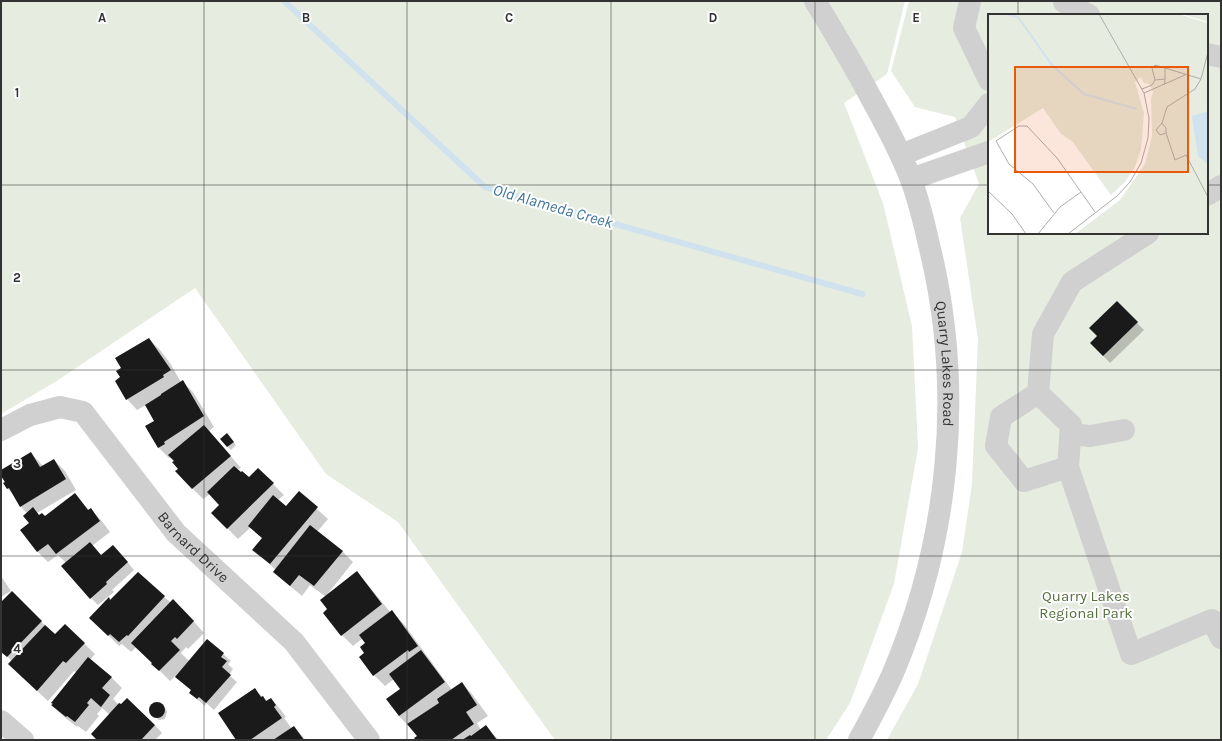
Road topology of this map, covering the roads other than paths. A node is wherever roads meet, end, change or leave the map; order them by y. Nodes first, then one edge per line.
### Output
1 (815, 1) edge
2 (970, 1) edge
3 (1063, 6) edge
4 (1086, 14) edge
5 (1208, 54) edge
6 (1221, 57) edge
7 (988, 78) edge
8 (988, 105) edge
9 (988, 152) edge
10 (901, 156) junction
11 (911, 179) junction
12 (1221, 186) edge
13 (1208, 194) edge
14 (1146, 234) edge
15 (1038, 393) junction
16 (1, 430) edge
17 (1124, 430) dead end
18 (1071, 434) junction
19 (1068, 467) junction
20 (1221, 638) edge
21 (1, 721) edge
22 (23, 740) edge
23 (369, 740) edge
24 (859, 740) edge

1 - 10 street, Quarry Lakes Road
2 - 7 street
3 - 4 street
5 - 6 street
8 - 10 street
9 - 11 street
10 - 11 street, Quarry Lakes Road
11 - 24 street, Quarry Lakes Road
12 - 13 street
14 - 15 street
15 - 18 street
15 - 19 street
16 - 23 street, Barnard Drive
17 - 18 street
18 - 19 street
19 - 20 street
21 - 22 street

